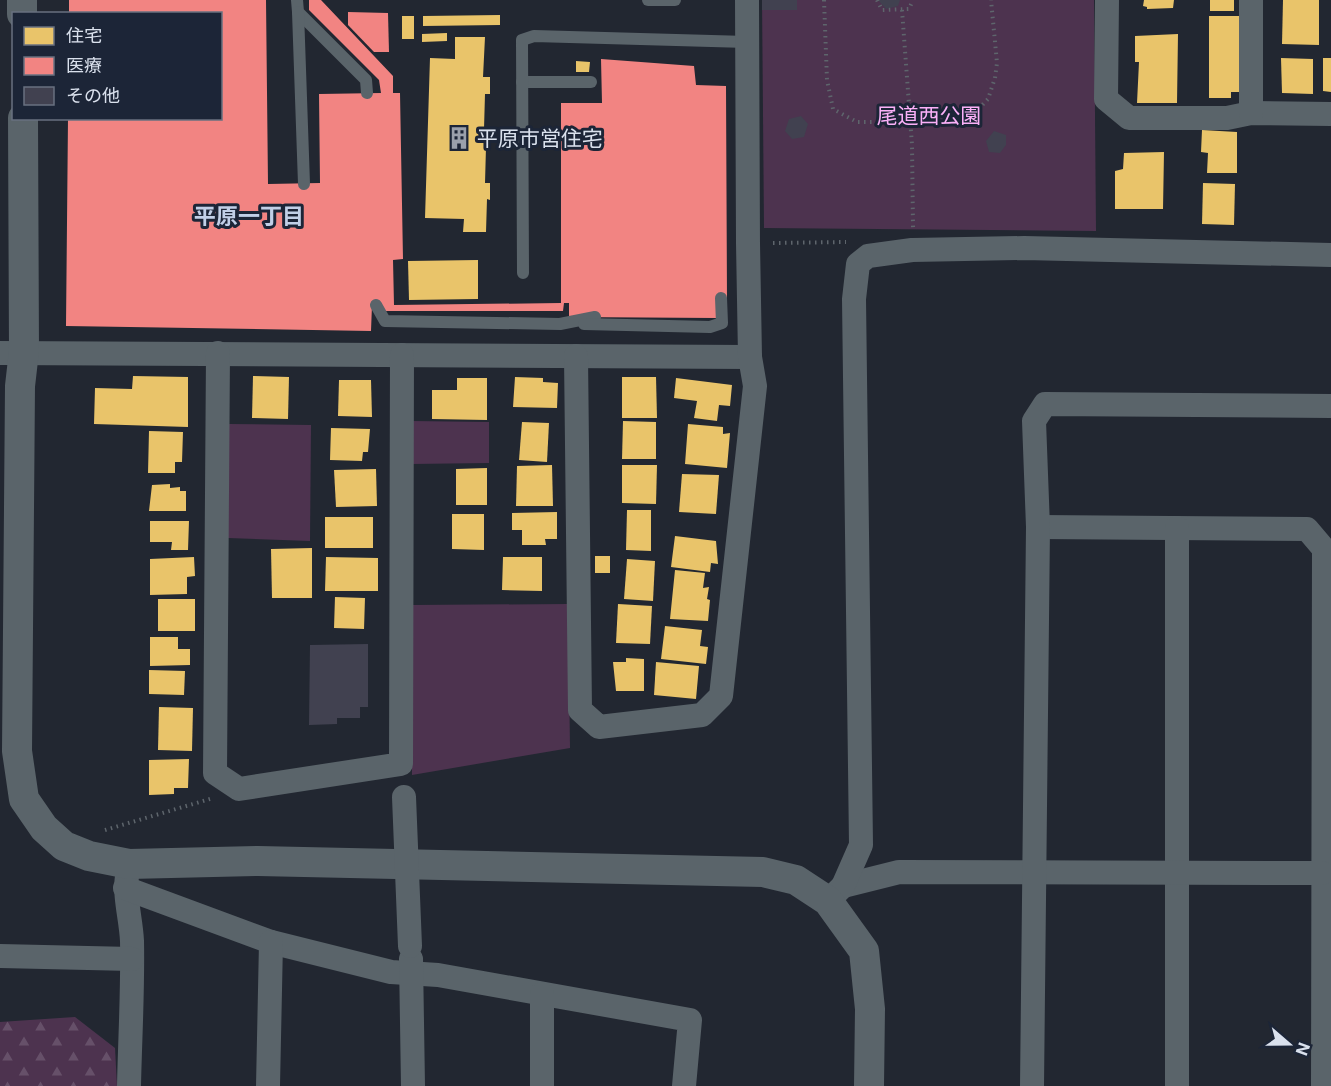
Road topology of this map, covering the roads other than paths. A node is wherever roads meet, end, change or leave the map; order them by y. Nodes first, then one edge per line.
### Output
1 (648, 0) edge
2 (675, 0) edge
3 (747, 0) edge
4 (1107, 0) edge
5 (1251, 0) edge
6 (298, 6) edge
7 (747, 42) junction
8 (522, 82) junction
9 (591, 82) dead end
10 (367, 93) dead end
11 (1251, 113) junction
12 (1331, 114) edge
13 (23, 120) edge
14 (304, 184) dead end
15 (1331, 255) edge
16 (523, 273) dead end
17 (721, 298) dead end
18 (376, 305) dead end
19 (595, 317) dead end
20 (560, 324) junction
21 (12, 352) edge
22 (218, 353) junction
23 (402, 355) junction
24 (576, 356) junction
25 (750, 357) junction
26 (1331, 405) edge
27 (1038, 527) junction
28 (1177, 528) junction
29 (401, 764) junction
30 (1176, 871) junction
31 (1322, 873) junction
32 (1034, 874) junction
33 (127, 876) junction
34 (835, 893) junction
35 (271, 942) junction
36 (0, 956) edge
37 (132, 959) junction
38 (412, 974) junction
39 (542, 994) junction
40 (129, 1086) edge
41 (268, 1086) edge
42 (413, 1086) edge
43 (542, 1086) edge
44 (684, 1086) edge
45 (869, 1086) edge
46 (1032, 1086) edge
47 (1177, 1086) edge
48 (1323, 1086) edge

1 - 2 lane
3 - 7 street
4 - 11 street
5 - 11 street
6 - 10 lane
6 - 14 lane
7 - 8 lane
7 - 25 street
8 - 9 lane
8 - 16 lane
11 - 12 street
13 - 21 street
15 - 34 street
17 - 20 lane
18 - 20 lane
19 - 20 lane
21 - 22 street
21 - 33 street
22 - 23 street
22 - 29 street
23 - 24 street
23 - 29 street
24 - 25 street
24 - 25 street
26 - 27 street
27 - 28 street
27 - 32 street
28 - 30 street
28 - 31 street
29 - 38 street, bridge
30 - 31 street
30 - 32 street
30 - 47 street
31 - 48 street
32 - 34 street
32 - 46 street
33 - 34 street
33 - 35 street
33 - 37 street
34 - 45 street
35 - 38 street
35 - 41 street
36 - 37 street
37 - 40 street
38 - 39 street
38 - 42 street
39 - 43 street
39 - 44 street

